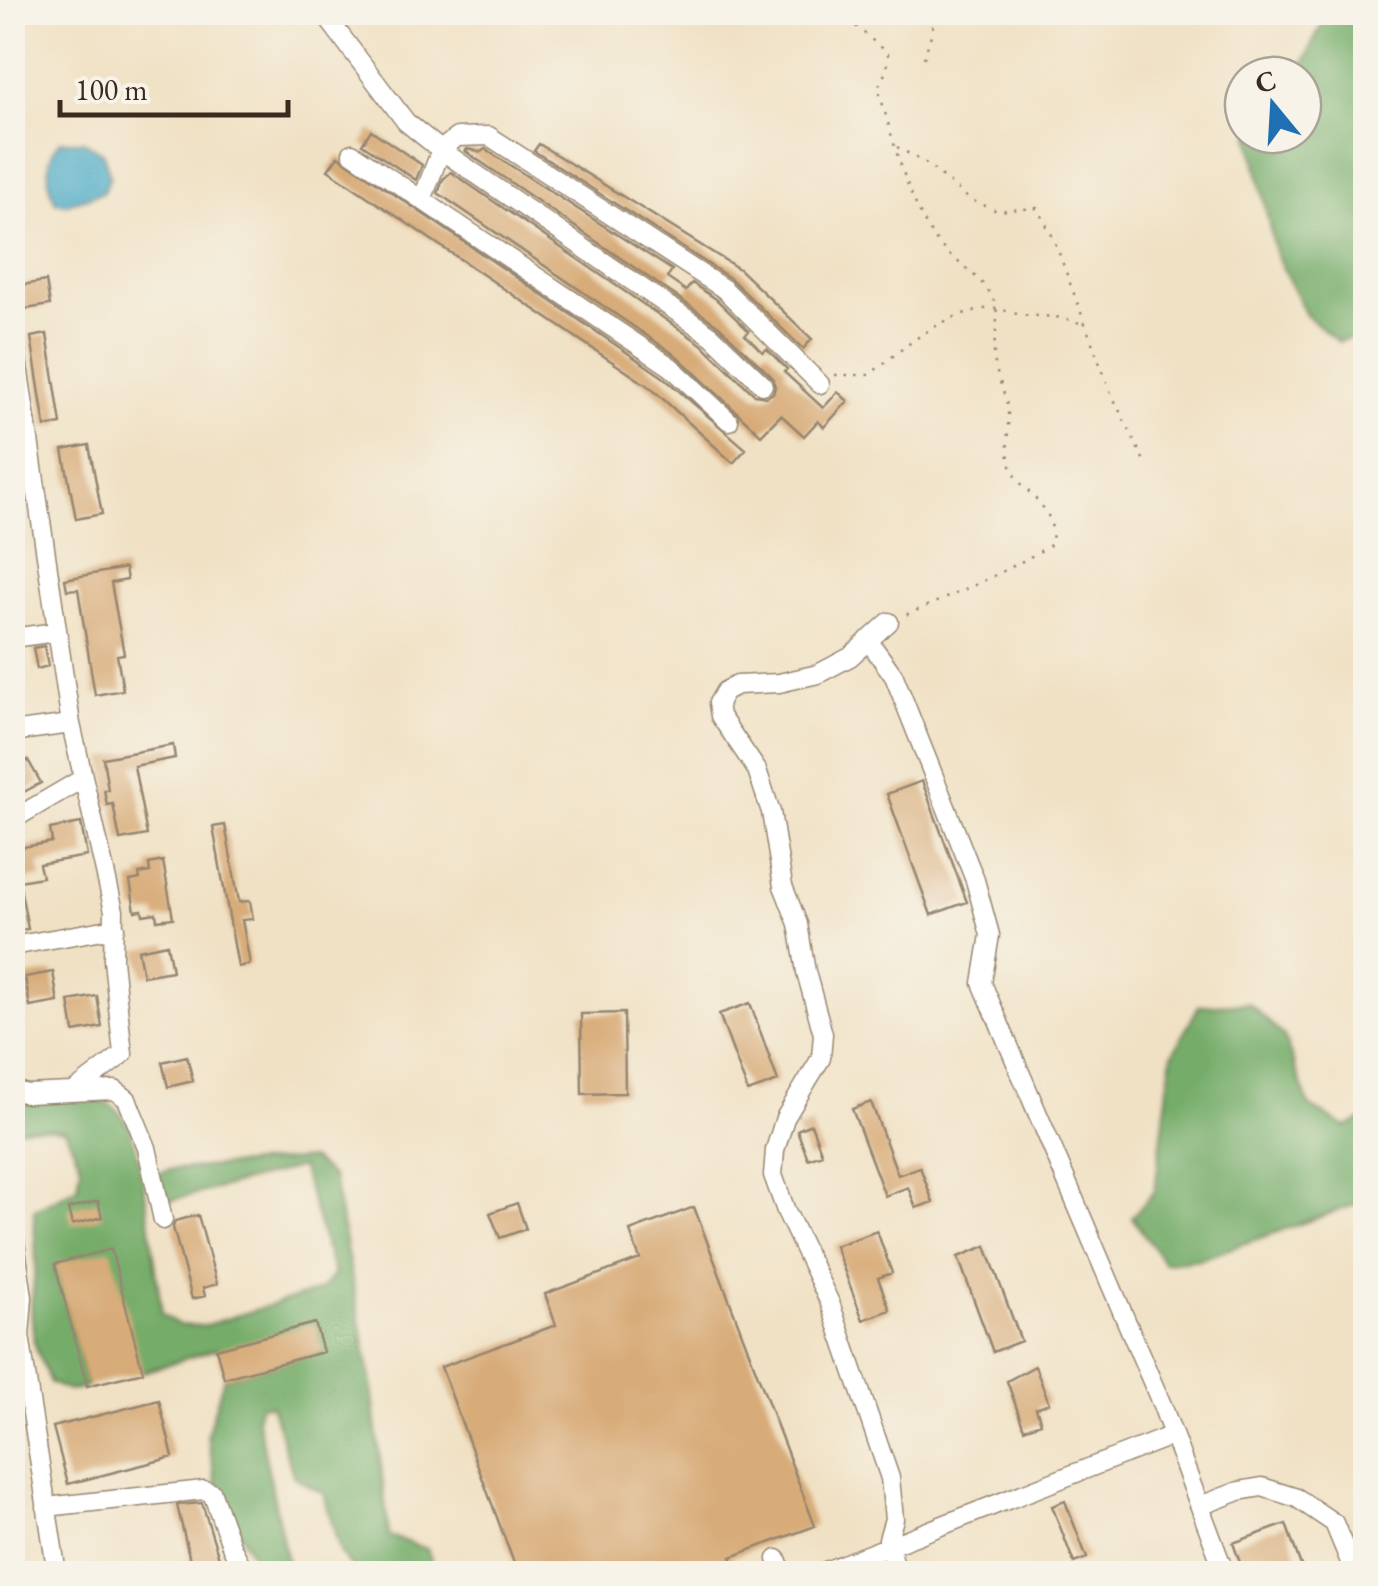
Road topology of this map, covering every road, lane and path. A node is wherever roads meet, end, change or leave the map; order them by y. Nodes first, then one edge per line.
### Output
1 (323, 12) edge
2 (840, 12) edge
3 (930, 12) edge
4 (924, 58) dead end
5 (895, 146) junction
6 (442, 150) junction
7 (352, 152) dead end
8 (422, 200) junction
9 (996, 308) junction
10 (12, 325) edge
11 (1086, 326) junction
12 (815, 380) joint
13 (763, 384) dead end
14 (729, 421) dead end
15 (20, 429) edge
16 (1145, 463) dead end
17 (889, 622) joint
18 (56, 632) junction
19 (12, 638) edge
20 (868, 640) junction
21 (72, 724) junction
22 (12, 732) edge
23 (82, 779) junction
24 (12, 820) edge
25 (115, 928) junction
26 (12, 946) edge
27 (12, 1090) edge
28 (76, 1090) junction
29 (163, 1220) dead end
30 (12, 1221) edge
31 (1173, 1435) junction
32 (1200, 1506) junction
33 (46, 1507) junction
34 (890, 1547) junction
35 (57, 1574) edge
36 (246, 1574) edge
37 (818, 1574) edge
38 (898, 1574) edge
39 (1224, 1574) edge
40 (1355, 1574) edge

1 - 6 street
2 - 5 path
3 - 4 path
5 - 9 path
5 - 11 path
6 - 8 street
6 - 12 street
6 - 13 street
7 - 8 street
8 - 14 street
9 - 11 path
9 - 12 path
9 - 17 path
10 - 15 street
11 - 16 path
15 - 18 street
17 - 20 street
18 - 19 street
18 - 21 street
20 - 31 street
20 - 34 street
21 - 22 street
21 - 23 street
23 - 24 street
23 - 25 street
25 - 26 street
25 - 28 street
27 - 28 street
28 - 29 street
30 - 33 street
31 - 32 street
31 - 34 street
32 - 39 street
32 - 40 street
33 - 35 street
33 - 36 street
34 - 37 street
34 - 38 street

